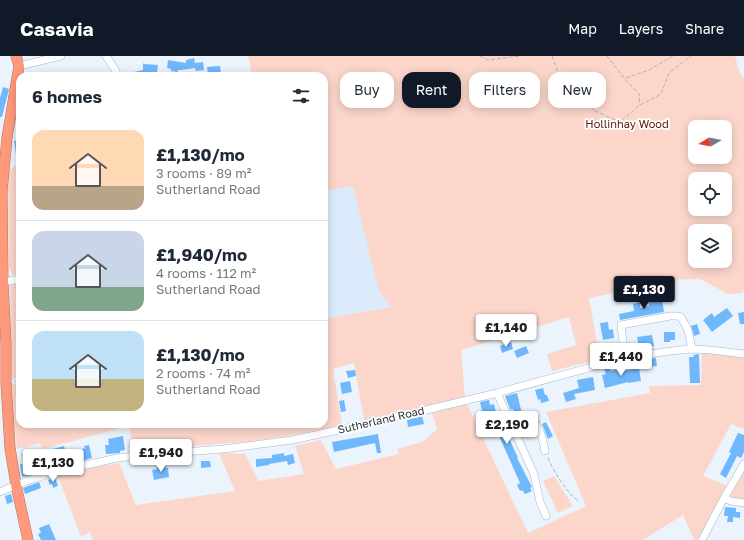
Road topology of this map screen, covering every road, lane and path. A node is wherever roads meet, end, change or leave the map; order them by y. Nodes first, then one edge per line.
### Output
1 (61, 56) edge
2 (106, 56) edge
3 (480, 56) edge
4 (520, 56) edge
5 (552, 56) edge
6 (607, 56) edge
7 (673, 56) edge
8 (691, 56) edge
9 (17, 61) edge
10 (116, 72) edge
11 (625, 79) junction
12 (640, 105) junction
13 (1, 205) edge
14 (16, 280) edge
15 (2, 285) edge
16 (692, 349) junction
17 (744, 354) edge
18 (625, 358) junction
19 (497, 393) junction
20 (507, 414) junction
21 (545, 451) joint
22 (744, 464) edge
23 (16, 485) junction
24 (0, 492) edge
25 (724, 498) junction
26 (579, 502) dead end
27 (744, 503) edge
28 (546, 516) dead end
29 (28, 540) edge
30 (702, 540) edge

1 - 9 street
2 - 10 street
3 - 4 path
5 - 12 path
6 - 11 path
7 - 11 path
8 - 12 path
9 - 13 highway
11 - 12 path
13 - 15 highway
14 - 15 street
15 - 23 highway
16 - 17 street, Sutherland Road
16 - 18 street, Sutherland Road
16 - 18 street
18 - 19 street, Sutherland Road
19 - 20 street
19 - 23 street, Sutherland Road
20 - 21 street
20 - 28 street
21 - 26 path
22 - 25 street
23 - 24 street, Sutherland Road
23 - 29 highway
25 - 27 street
25 - 30 street

